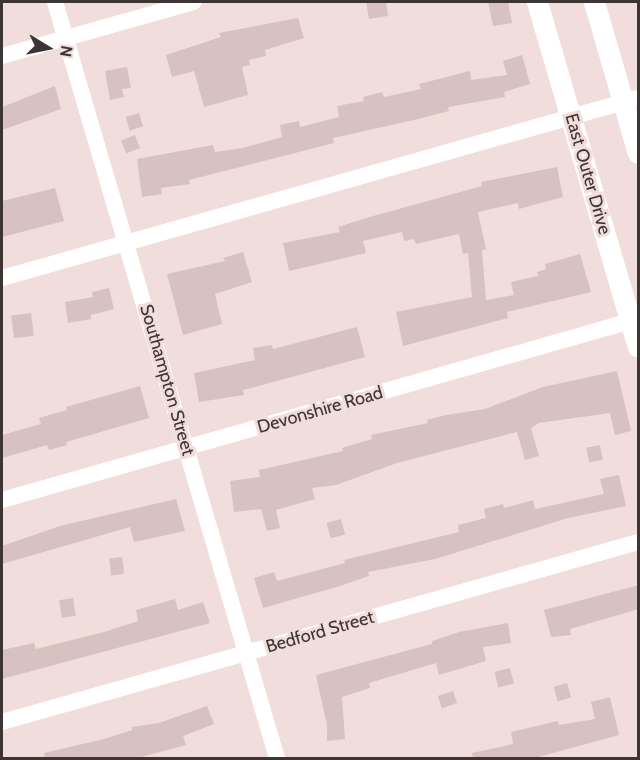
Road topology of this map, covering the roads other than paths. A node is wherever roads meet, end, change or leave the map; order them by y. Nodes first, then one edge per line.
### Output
1 (55, 2) edge
2 (194, 2) edge
3 (537, 2) edge
4 (594, 2) edge
5 (66, 38) junction
6 (2, 56) edge
7 (631, 100) edge
8 (571, 116) junction
9 (639, 153) edge
10 (126, 243) junction
11 (2, 278) edge
12 (635, 320) edge
13 (639, 347) edge
14 (187, 448) junction
15 (2, 500) edge
16 (639, 542) edge
17 (246, 653) junction
18 (2, 722) edge
19 (277, 759) edge

1 - 5 street, Southampton Street
2 - 5 street
3 - 8 street, East Outer Drive
4 - 7 street
5 - 6 street
5 - 10 street, Southampton Street
7 - 8 street
7 - 9 street
8 - 10 street
8 - 12 street, East Outer Drive
10 - 11 street
10 - 14 street, Southampton Street
12 - 13 street, East Outer Drive
12 - 14 street, Devonshire Road
14 - 15 street, Devonshire Road
14 - 17 street, Southampton Street
16 - 17 street, Bedford Street
17 - 18 street, Bedford Street
17 - 19 street, Southampton Street

